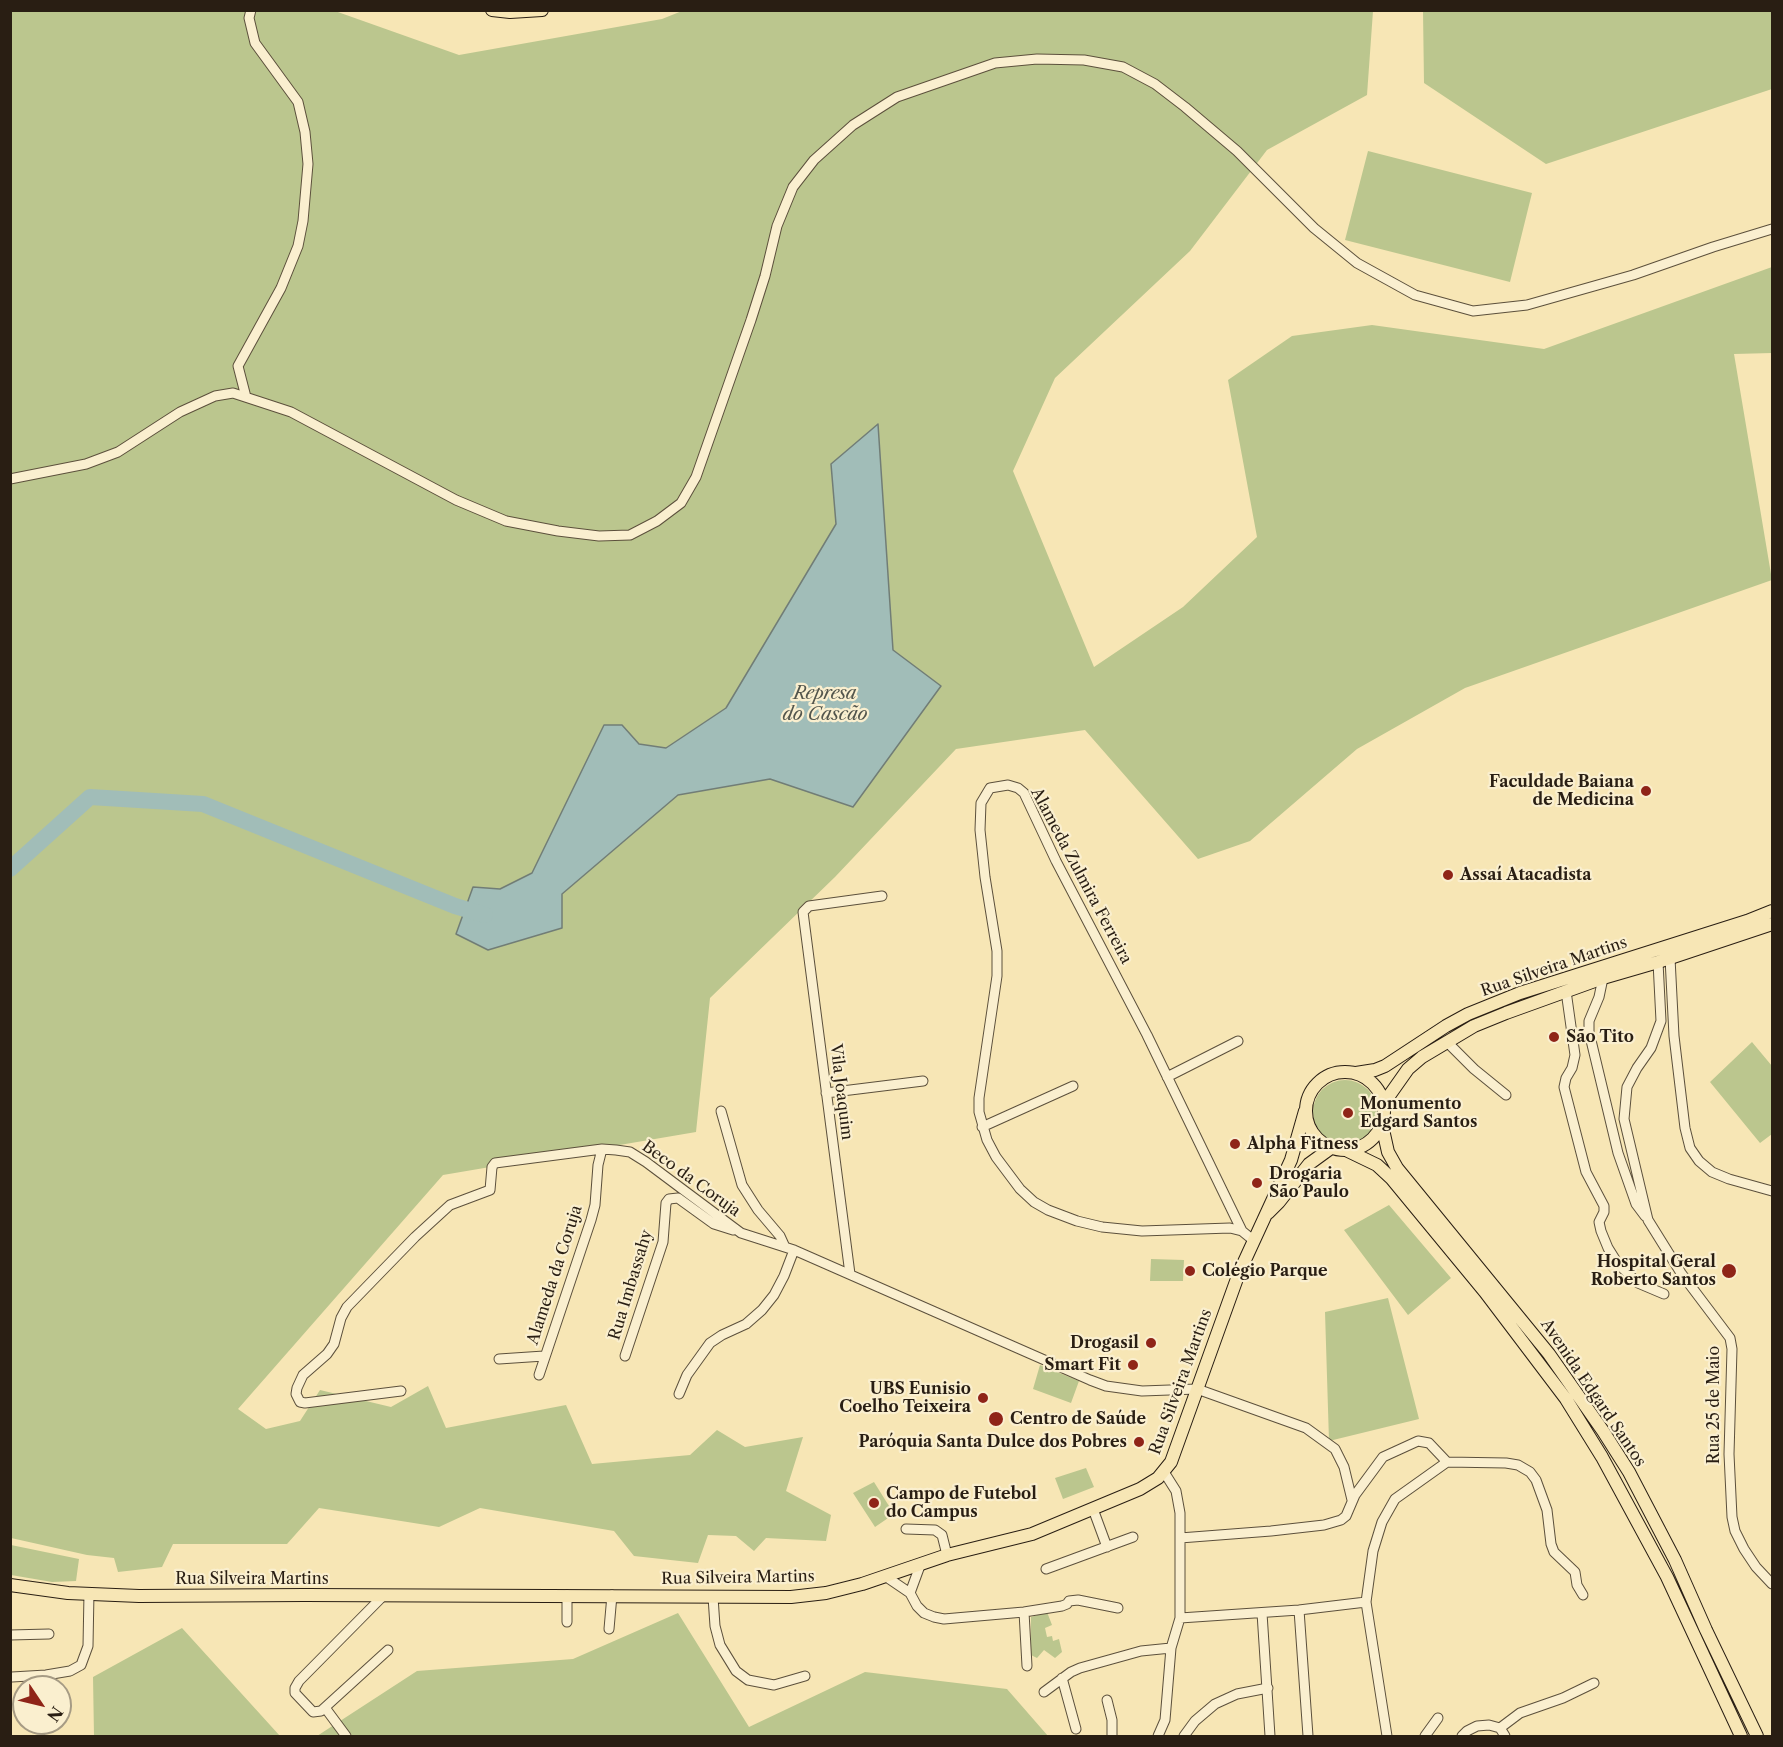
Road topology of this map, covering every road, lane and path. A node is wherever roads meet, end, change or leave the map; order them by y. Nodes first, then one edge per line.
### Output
1 (250, 10) edge
2 (492, 10) edge
3 (542, 10) edge
4 (1773, 229) edge
5 (246, 397) junction
6 (10, 479) edge
7 (882, 896) dead end
8 (1773, 911) edge
9 (1773, 924) edge
10 (1664, 956) junction
11 (1602, 978) junction
12 (1566, 991) junction
13 (1238, 1041) dead end
14 (1447, 1042) junction
15 (1356, 1073) junction
16 (1167, 1077) junction
17 (923, 1081) dead end
18 (1073, 1086) dead end
19 (826, 1093) junction
20 (1506, 1095) dead end
21 (1384, 1103) junction
22 (721, 1111) dead end
23 (1305, 1111) junction
24 (1382, 1125) junction
25 (982, 1127) junction
26 (1331, 1148) junction
27 (602, 1149) junction
28 (1348, 1151) junction
29 (1773, 1191) edge
30 (1268, 1214) junction
31 (1648, 1220) junction
32 (1242, 1231) junction
33 (741, 1233) junction
34 (1253, 1240) junction
35 (789, 1248) junction
36 (850, 1274) junction
37 (1664, 1293) dead end
38 (544, 1356) junction
39 (625, 1356) dead end
40 (499, 1359) dead end
41 (538, 1375) dead end
42 (1197, 1389) junction
43 (401, 1391) dead end
44 (680, 1394) dead end
45 (1447, 1462) junction
46 (1164, 1472) junction
47 (1352, 1500) junction
48 (1093, 1509) junction
49 (906, 1529) dead end
50 (1133, 1537) dead end
51 (1180, 1538) junction
52 (1107, 1547) junction
53 (947, 1555) junction
54 (921, 1563) junction
55 (1046, 1569) dead end
56 (885, 1576) junction
57 (1773, 1584) edge
58 (10, 1586) edge
59 (89, 1593) junction
60 (910, 1593) junction
61 (384, 1595) junction
62 (567, 1595) junction
63 (612, 1595) junction
64 (1583, 1595) dead end
65 (713, 1597) junction
66 (1366, 1602) junction
67 (1118, 1608) dead end
68 (1299, 1610) junction
69 (1024, 1612) junction
70 (1262, 1613) junction
71 (1179, 1618) junction
72 (567, 1622) dead end
73 (609, 1629) dead end
74 (49, 1634) dead end
75 (10, 1635) edge
76 (1171, 1648) junction
77 (388, 1650) dead end
78 (1028, 1666) dead end
79 (46, 1675) edge
80 (805, 1676) dead end
81 (1062, 1678) junction
82 (1594, 1683) dead end
83 (1268, 1688) junction
84 (1044, 1692) dead end
85 (1107, 1700) dead end
86 (326, 1709) junction
87 (1438, 1718) dead end
88 (1076, 1729) dead end
89 (1502, 1732) edge
90 (346, 1736) edge
91 (1112, 1737) edge
92 (1158, 1737) edge
93 (1184, 1737) edge
94 (1270, 1737) edge
95 (1308, 1737) edge
96 (1387, 1737) edge
97 (1425, 1737) edge
98 (1462, 1737) edge
99 (1742, 1737) edge
100 (1757, 1737) edge

1 - 5 street
2 - 3 main road
4 - 5 street
5 - 6 street
7 - 19 street, Vila Joaquim
8 - 10 main road, Rua Silveira Martins
9 - 10 main road, Rua Silveira Martins
10 - 11 main road, Rua Silveira Martins
10 - 15 main road, Rua Silveira Martins
10 - 29 street
10 - 31 street, Rua 25 de Maio
11 - 12 main road, Rua Silveira Martins
11 - 31 street
12 - 14 main road, Rua Silveira Martins
12 - 37 street
13 - 16 street
14 - 20 street
14 - 21 main road, Rua Silveira Martins
15 - 21 main road
15 - 23 main road
16 - 25 street, Alameda Zulmira Ferreira
16 - 32 street, Alameda Zulmira Ferreira
17 - 19 street
18 - 25 street
19 - 36 street, Vila Joaquim
21 - 24 main road
22 - 35 street
23 - 26 main road
23 - 30 main road, Rua Silveira Martins
24 - 28 main road
24 - 100 main road, Avenida Edgard Santos
25 - 32 street, Alameda Zulmira Ferreira
26 - 28 main road
26 - 30 main road, Rua Silveira Martins
27 - 33 street, Beco da Coruja
27 - 38 street, Alameda da Coruja
27 - 43 street, Beco da Coruja
28 - 99 main road, Avenida Edgard Santos
30 - 34 main road, Rua Silveira Martins
31 - 57 street, Rua 25 de Maio
32 - 34 street, Alameda Zulmira Ferreira
33 - 35 street, Beco da Coruja
33 - 39 street, Rua Imbassahy
34 - 42 main road, Rua Silveira Martins
35 - 36 street, Beco da Coruja
35 - 44 street
36 - 42 street, Beco da Coruja
38 - 40 street
38 - 41 street, Alameda da Coruja
42 - 46 main road, Rua Silveira Martins
42 - 47 street
45 - 47 street
45 - 64 street
45 - 66 street
46 - 48 main road, Rua Silveira Martins
46 - 51 street
47 - 51 street
48 - 52 street
48 - 53 main road, Rua Silveira Martins
49 - 53 street
50 - 52 street
51 - 71 street
52 - 55 street
53 - 54 main road, Rua Silveira Martins
54 - 56 main road, Rua Silveira Martins
54 - 60 street
56 - 60 street
56 - 65 main road, Rua Silveira Martins
58 - 59 main road, Rua Silveira Martins
59 - 61 main road, Rua Silveira Martins
59 - 79 street
60 - 69 street
61 - 62 main road, Rua Silveira Martins
61 - 86 street
62 - 63 main road, Rua Silveira Martins
62 - 72 street
63 - 65 main road, Rua Silveira Martins
63 - 73 street
65 - 80 street
66 - 68 street
66 - 96 street
67 - 69 street
68 - 70 street
68 - 95 street
69 - 78 street
70 - 71 street
70 - 83 street
71 - 76 street
74 - 75 street
76 - 81 street
76 - 92 street
77 - 86 street
81 - 84 street
81 - 88 street
82 - 89 street
83 - 93 street
83 - 94 street
85 - 91 street
86 - 90 street
87 - 97 street
89 - 98 street

